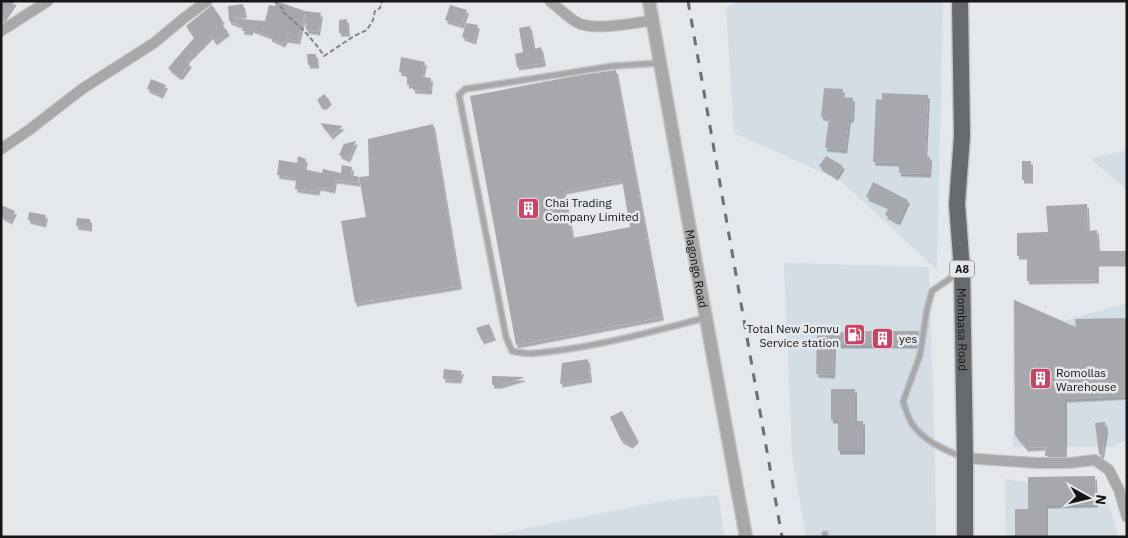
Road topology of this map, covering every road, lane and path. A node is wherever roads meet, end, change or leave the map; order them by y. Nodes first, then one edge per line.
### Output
1 (48, 1) edge
2 (207, 1) edge
3 (274, 1) edge
4 (382, 1) edge
5 (550, 1) edge
6 (650, 1) edge
7 (960, 1) edge
8 (653, 20) junction
9 (1, 31) edge
10 (660, 63) junction
11 (1, 149) edge
12 (962, 270) junction
13 (706, 318) junction
14 (965, 458) junction
15 (1127, 517) edge
16 (746, 537) edge
17 (965, 537) edge

1 - 9 street
2 - 11 street
3 - 4 path
5 - 8 street
6 - 8 street, Magongo Road
7 - 12 highway, Mombasa Road / A8
8 - 10 street, Magongo Road
10 - 13 street, Magongo Road
10 - 13 lane
12 - 14 highway, Mombasa Road / A8
12 - 14 lane
13 - 16 street, Magongo Road
14 - 15 street
14 - 17 highway, Mombasa Road / A8

